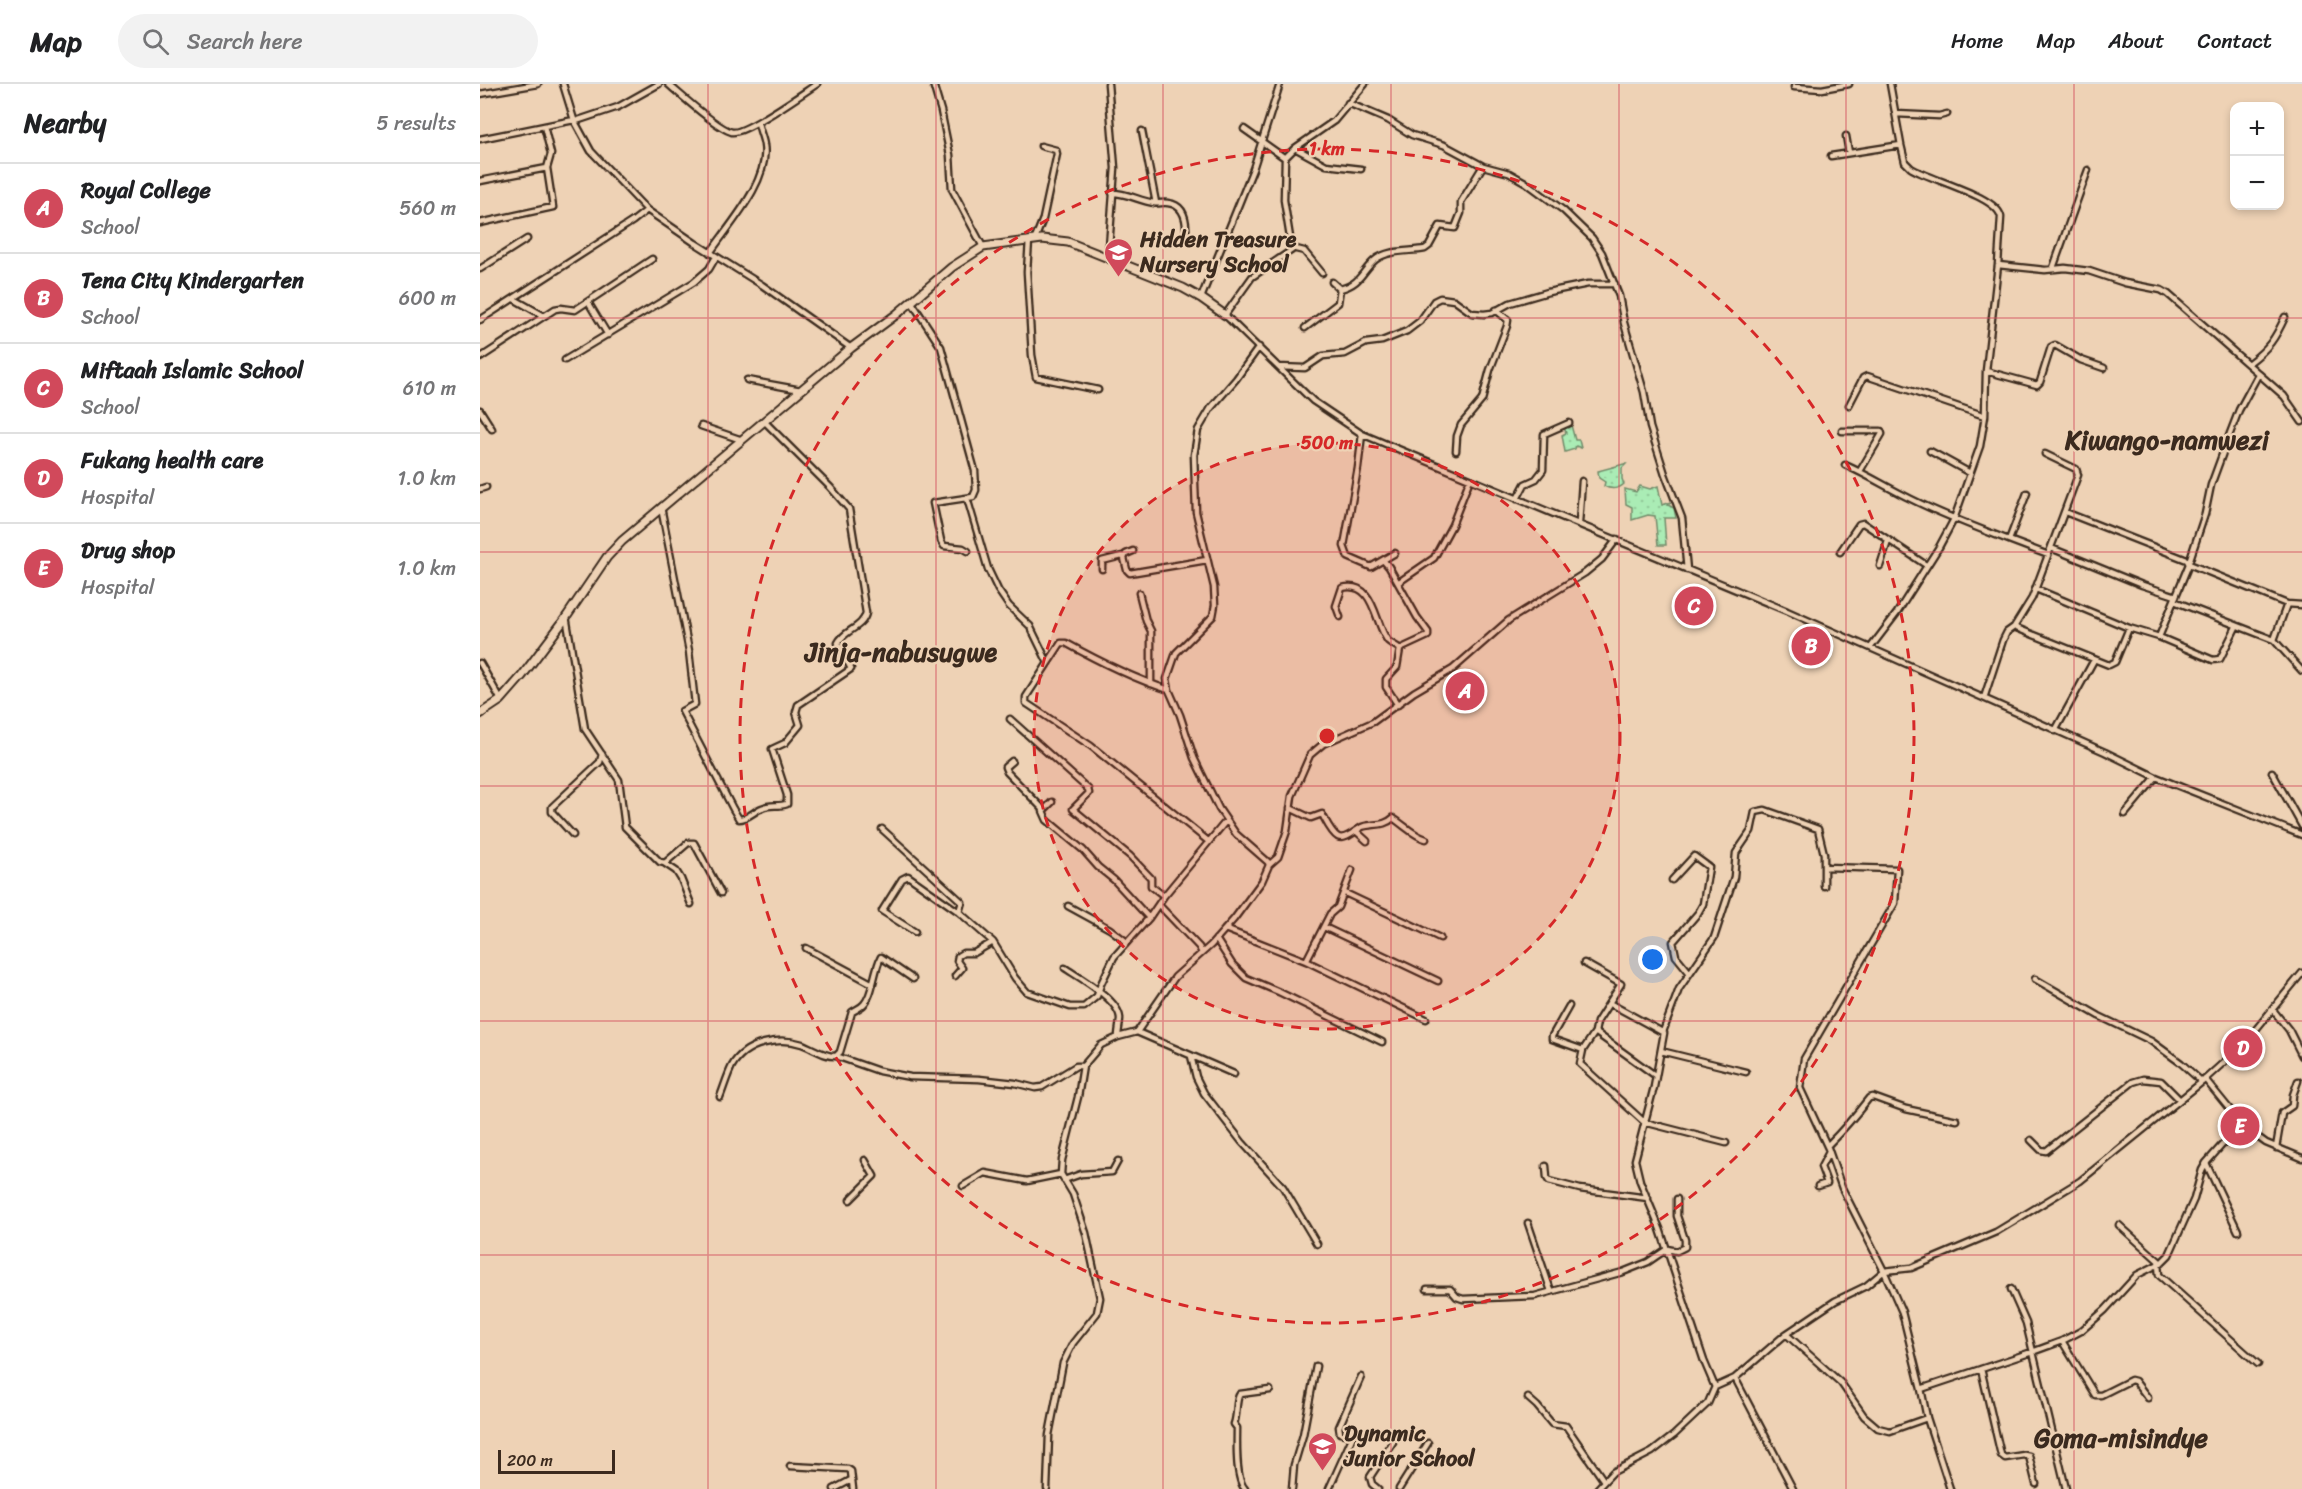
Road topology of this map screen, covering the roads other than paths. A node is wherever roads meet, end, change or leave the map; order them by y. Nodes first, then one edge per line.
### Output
1 (538, 84) edge
2 (562, 84) edge
3 (659, 84) edge
4 (668, 84) edge
5 (818, 84) edge
6 (933, 84) edge
7 (1108, 84) edge
8 (1280, 84) edge
9 (1365, 84) edge
10 (1849, 84) edge
11 (1890, 84) edge
12 (1794, 87) dead end
13 (480, 94) edge
14 (1348, 103) junction
15 (1896, 114) junction
16 (1947, 114) dead end
17 (575, 121) junction
18 (758, 122) junction
19 (544, 126) junction
20 (1244, 129) dead end
21 (1142, 131) dead end
22 (1846, 136) dead end
23 (480, 139) edge
24 (1262, 141) junction
25 (1041, 146) dead end
26 (1901, 146) junction
27 (1295, 148) junction
28 (1849, 153) junction
29 (1831, 156) dead end
30 (1285, 158) junction
31 (1483, 166) junction
32 (547, 168) junction
33 (1361, 169) dead end
34 (2088, 170) dead end
35 (480, 181) edge
36 (1112, 193) junction
37 (1156, 203) junction
38 (647, 210) junction
39 (480, 223) edge
40 (1186, 236) dead end
41 (527, 239) dead end
42 (1032, 239) junction
43 (982, 247) junction
44 (1292, 248) junction
45 (710, 253) junction
46 (716, 257) junction
47 (652, 259) dead end
48 (1108, 259) junction
49 (1998, 265) junction
50 (2054, 268) junction
51 (480, 269) edge
52 (1322, 273) dead end
53 (1332, 282) dead end
54 (1615, 284) junction
55 (1340, 289) junction
56 (1201, 298) junction
57 (514, 299) junction
58 (912, 301) junction
59 (588, 302) junction
60 (1496, 310) junction
61 (1225, 315) junction
62 (544, 316) junction
63 (2285, 317) dead end
64 (480, 320) edge
65 (1305, 328) dead end
66 (608, 335) junction
67 (1259, 347) junction
68 (851, 348) junction
69 (480, 358) edge
70 (565, 360) dead end
71 (2249, 363) junction
72 (1278, 367) junction
73 (2104, 368) dead end
74 (1986, 371) junction
75 (2258, 375) junction
76 (747, 380) dead end
77 (801, 390) junction
78 (1098, 390) dead end
79 (1849, 405) dead end
80 (480, 410) edge
81 (1985, 416) junction
82 (764, 421) junction
83 (2302, 422) edge
84 (1569, 423) dead end
85 (700, 426) dead end
86 (492, 429) dead end
87 (1842, 431) dead end
88 (1362, 434) junction
89 (742, 440) junction
90 (1456, 451) dead end
91 (1930, 451) dead end
92 (2045, 454) dead end
93 (1845, 465) dead end
94 (1860, 471) junction
95 (1970, 474) junction
96 (1470, 478) junction
97 (1582, 481) dead end
98 (2027, 493) dead end
99 (967, 498) junction
100 (1517, 499) junction
101 (661, 507) junction
102 (2065, 512) junction
103 (1954, 519) junction
104 (1579, 523) junction
105 (1617, 539) junction
106 (2009, 540) junction
107 (1888, 541) junction
108 (2051, 548) junction
109 (968, 551) dead end
110 (1133, 551) dead end
111 (1840, 552) dead end
112 (1395, 553) dead end
113 (2048, 555) junction
114 (1124, 558) junction
115 (1207, 560) junction
116 (1383, 560) junction
117 (2189, 563) junction
118 (1926, 565) junction
119 (1880, 566) dead end
120 (1102, 568) dead end
121 (1687, 570) junction
122 (1399, 582) junction
123 (2036, 589) junction
124 (1139, 593) dead end
125 (2175, 598) junction
126 (2287, 604) junction
127 (2302, 605) edge
128 (566, 616) junction
129 (1340, 617) dead end
130 (2014, 627) junction
131 (2129, 627) junction
132 (2236, 627) junction
133 (2159, 637) junction
134 (2274, 640) junction
135 (1871, 647) junction
136 (1400, 649) junction
137 (2094, 660) junction
138 (480, 663) edge
139 (1048, 663) junction
140 (2302, 671) edge
141 (1151, 684) junction
142 (1169, 690) junction
143 (1984, 698) junction
144 (501, 700) junction
145 (1398, 705) junction
146 (480, 714) edge
147 (1010, 719) dead end
148 (2055, 731) junction
149 (602, 754) junction
150 (1012, 761) dead end
151 (2272, 772) dead end
152 (2156, 777) junction
153 (1052, 802) dead end
154 (1290, 808) junction
155 (1043, 809) junction
156 (2125, 814) dead end
157 (1226, 821) junction
158 (2302, 826) edge
159 (882, 829) dead end
160 (1356, 831) junction
161 (573, 835) dead end
162 (2302, 835) edge
163 (1426, 839) dead end
164 (1208, 841) junction
165 (1367, 841) dead end
166 (664, 863) junction
167 (1269, 865) junction
168 (1825, 867) junction
169 (1352, 870) dead end
170 (1672, 880) dead end
171 (1824, 886) dead end
172 (721, 893) dead end
173 (1345, 893) junction
174 (1164, 896) junction
175 (691, 904) dead end
176 (1159, 905) junction
177 (1068, 906) dead end
178 (959, 912) junction
179 (1149, 918) junction
180 (1324, 927) junction
181 (1226, 929) junction
182 (915, 932) dead end
183 (1440, 938) dead end
184 (1216, 939) junction
185 (993, 942) junction
186 (1127, 942) junction
187 (806, 948) dead end
188 (1202, 953) junction
189 (1306, 961) junction
190 (1584, 963) dead end
191 (1065, 968) dead end
192 (1689, 972) junction
193 (2302, 973) edge
194 (955, 976) dead end
195 (913, 979) dead end
196 (2035, 979) dead end
197 (1438, 981) dead end
198 (871, 982) junction
199 (1098, 991) junction
200 (1609, 1003) junction
201 (1569, 1006) dead end
202 (2272, 1011) junction
203 (1426, 1019) dead end
204 (1137, 1032) junction
205 (1595, 1032) junction
206 (1662, 1032) junction
207 (1118, 1037) junction
208 (1382, 1042) dead end
209 (1583, 1050) junction
210 (1661, 1051) junction
211 (837, 1056) junction
212 (1191, 1056) junction
213 (2302, 1056) edge
214 (1083, 1066) junction
215 (1746, 1072) dead end
216 (1234, 1074) dead end
217 (1656, 1076) junction
218 (2204, 1080) junction
219 (2298, 1081) dead end
220 (720, 1097) dead end
221 (2180, 1100) junction
222 (1957, 1120) dead end
223 (1644, 1122) junction
224 (2244, 1127) junction
225 (2031, 1140) dead end
226 (1725, 1143) dead end
227 (2276, 1148) junction
228 (1828, 1149) junction
229 (2302, 1158) edge
230 (865, 1160) dead end
231 (1118, 1161) dead end
232 (2206, 1163) junction
233 (1546, 1166) dead end
234 (1063, 1177) junction
235 (963, 1186) dead end
236 (1818, 1186) dead end
237 (1648, 1198) junction
238 (1677, 1199) dead end
239 (850, 1200) dead end
240 (1528, 1223) dead end
241 (2119, 1225) dead end
242 (2238, 1232) dead end
243 (1317, 1244) dead end
244 (1667, 1249) junction
245 (2159, 1264) junction
246 (1884, 1271) junction
247 (1427, 1288) dead end
248 (2011, 1289) dead end
249 (1551, 1291) junction
250 (1786, 1334) junction
251 (2062, 1341) junction
252 (2032, 1352) junction
253 (2258, 1364) dead end
254 (1316, 1366) dead end
255 (1981, 1370) junction
256 (1360, 1377) dead end
257 (1735, 1378) junction
258 (1715, 1387) junction
259 (1921, 1389) junction
260 (1270, 1390) dead end
261 (1528, 1398) dead end
262 (2148, 1398) dead end
263 (1927, 1418) junction
264 (1393, 1442) dead end
265 (1428, 1443) dead end
266 (790, 1466) dead end
267 (851, 1480) junction
268 (1604, 1481) junction
269 (2036, 1484) dead end
270 (834, 1489) edge
271 (853, 1489) edge
272 (1047, 1489) edge
273 (1245, 1489) edge
274 (1292, 1489) edge
275 (1329, 1489) edge
276 (1378, 1489) edge
277 (1399, 1489) edge
278 (1597, 1489) edge
279 (1793, 1489) edge
280 (1950, 1489) edge
281 (2066, 1489) edge

1 - 13 street
2 - 17 street
3 - 17 street
4 - 18 street
5 - 18 street
6 - 43 street
7 - 36 street
8 - 24 street
9 - 14 street
10 - 12 street
11 - 15 street
14 - 27 street
14 - 31 street
15 - 16 street
15 - 26 street
17 - 19 street
17 - 38 street
18 - 45 street
19 - 23 street
19 - 32 street
20 - 24 street
21 - 37 street
22 - 28 street
24 - 30 street
24 - 56 street
25 - 42 street
26 - 28 street
26 - 49 street
27 - 30 street
27 - 33 street
28 - 29 street
30 - 44 street
31 - 54 street
31 - 55 street
32 - 35 street
32 - 39 street
34 - 50 street
36 - 37 street
36 - 48 street
37 - 40 street
38 - 45 street
38 - 57 street
41 - 51 street
42 - 43 street
42 - 48 street
42 - 78 street
43 - 58 street
44 - 52 street
44 - 61 street
45 - 46 street
46 - 66 street
46 - 68 street
47 - 59 street
48 - 56 street
49 - 50 street
49 - 74 street
50 - 71 street
53 - 55 street
54 - 60 street
54 - 121 street
55 - 65 street
56 - 61 street
57 - 62 street
57 - 64 street
58 - 68 street
58 - 99 street
59 - 62 street
59 - 66 street
60 - 72 street
60 - 90 street
61 - 67 street
62 - 69 street
63 - 71 street
66 - 70 street
67 - 72 street
67 - 115 street
68 - 77 street
71 - 75 street
72 - 88 street
73 - 74 street
74 - 81 street
75 - 83 street
75 - 117 street
76 - 77 street
77 - 82 street
79 - 81 street
80 - 86 street
81 - 95 street
82 - 89 street
82 - 101 street
84 - 100 street
85 - 89 street
87 - 94 street
88 - 96 street
88 - 116 street
89 - 101 street
91 - 95 street
92 - 102 street
93 - 94 street
94 - 103 street
95 - 103 street
96 - 100 street
96 - 122 street
97 - 104 street
98 - 106 street
99 - 109 street
99 - 139 street
100 - 104 street
101 - 128 street
102 - 108 street
102 - 117 street
103 - 106 street
103 - 118 street
104 - 105 street
105 - 121 street
105 - 145 street
106 - 113 street
107 - 111 street
107 - 118 street
107 - 119 street
108 - 113 street
108 - 125 street
110 - 114 street
112 - 116 street
113 - 123 street
114 - 115 street
114 - 120 street
115 - 142 street
116 - 122 street
117 - 125 street
117 - 126 street
118 - 135 street
121 - 135 street
122 - 136 street
123 - 130 street
123 - 131 street
124 - 141 street
125 - 132 street
125 - 133 street
126 - 127 street
126 - 134 street
128 - 144 street
128 - 149 street
129 - 136 street
130 - 137 street
130 - 143 street
131 - 133 street
131 - 137 street
132 - 133 street
132 - 134 street
134 - 140 street
135 - 143 street
136 - 145 street
137 - 148 street
138 - 144 street
139 - 141 street
139 - 164 street
141 - 142 street
142 - 157 street
143 - 148 street
144 - 146 street
145 - 154 street
147 - 174 street
148 - 152 street
149 - 161 street
149 - 166 street
150 - 155 street
151 - 158 street
152 - 156 street
152 - 162 street
153 - 155 street
154 - 160 street
154 - 167 street
155 - 179 street
157 - 164 street
157 - 167 street
159 - 178 street
160 - 163 street
160 - 165 street
164 - 174 street
166 - 172 street
166 - 175 street
167 - 181 street
168 - 171 street
168 - 192 street
168 - 228 street
169 - 173 street
170 - 192 street
173 - 180 street
173 - 183 street
174 - 176 street
176 - 179 street
176 - 188 street
177 - 186 street
178 - 182 street
178 - 185 street
179 - 186 street
180 - 189 street
180 - 197 street
181 - 184 street
181 - 189 street
184 - 188 street
184 - 208 street
185 - 194 street
185 - 199 street
186 - 199 street
187 - 198 street
188 - 204 street
189 - 203 street
190 - 200 street
191 - 199 street
192 - 206 street
193 - 202 street
195 - 198 street
196 - 218 street
198 - 211 street
199 - 207 street
200 - 205 street
200 - 206 street
201 - 209 street
202 - 213 street
202 - 218 street
204 - 207 street
204 - 212 street
205 - 209 street
205 - 217 street
206 - 210 street
207 - 214 street
209 - 223 street
210 - 215 street
210 - 217 street
211 - 214 street
211 - 220 street
212 - 216 street
212 - 243 street
214 - 234 street
217 - 223 street
218 - 221 street
218 - 224 street
219 - 227 street
221 - 225 street
221 - 246 street
222 - 228 street
223 - 226 street
223 - 237 street
224 - 227 street
224 - 232 street
227 - 229 street
228 - 236 street
228 - 246 street
230 - 239 street
231 - 234 street
232 - 242 street
232 - 245 street
233 - 237 street
234 - 235 street
234 - 272 street
237 - 244 street
238 - 244 street
240 - 249 street
241 - 245 street
244 - 249 street
244 - 258 street
245 - 251 street
245 - 253 street
246 - 250 street
246 - 259 street
247 - 249 street
248 - 252 street
250 - 257 street
250 - 263 street
251 - 252 street
251 - 262 street
252 - 255 street
252 - 281 street
254 - 274 street
255 - 259 street
255 - 269 street
256 - 275 street
257 - 258 street
257 - 279 street
258 - 268 street
259 - 263 street
260 - 273 street
261 - 268 street
263 - 280 street
264 - 276 street
265 - 277 street
266 - 267 street
267 - 270 street
267 - 271 street
268 - 278 street

